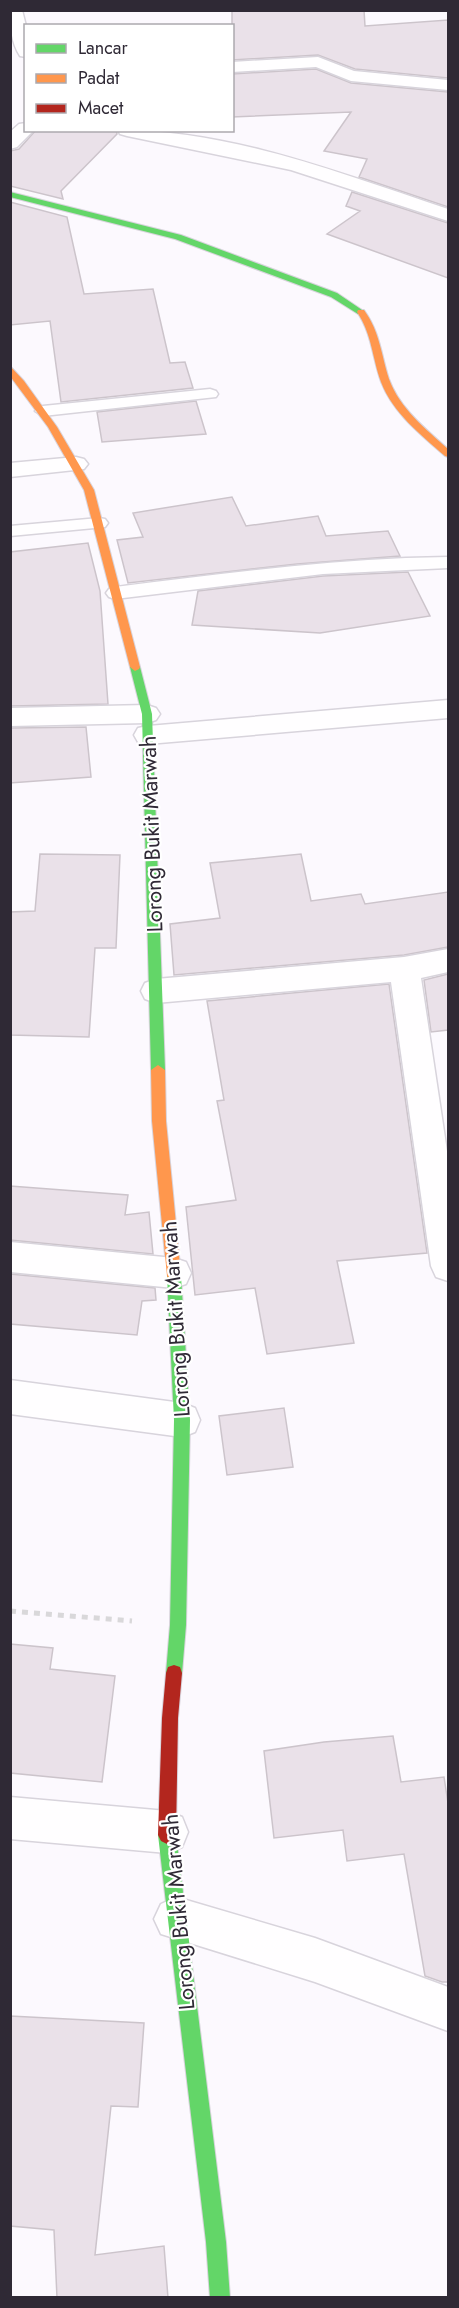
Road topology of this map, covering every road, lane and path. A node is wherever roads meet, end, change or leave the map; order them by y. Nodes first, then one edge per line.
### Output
1 (13, 10) edge
2 (24, 45) edge
3 (234, 67) edge
4 (448, 85) edge
5 (23, 117) edge
6 (138, 132) edge
7 (10, 143) edge
8 (10, 194) edge
9 (448, 215) edge
10 (10, 369) edge
11 (210, 394) dead end
12 (43, 411) junction
13 (448, 454) edge
14 (76, 464) junction
15 (10, 470) edge
16 (99, 523) junction
17 (10, 531) edge
18 (448, 563) edge
19 (115, 593) junction
20 (448, 709) edge
21 (10, 717) edge
22 (148, 725) junction
23 (448, 961) edge
24 (404, 969) junction
25 (156, 991) junction
26 (10, 1257) edge
27 (448, 1266) edge
28 (174, 1273) junction
29 (10, 1397) edge
30 (182, 1420) junction
31 (10, 1611) edge
32 (178, 1625) junction
33 (10, 1818) edge
34 (167, 1832) junction
35 (176, 1919) junction
36 (448, 2009) edge
37 (220, 2298) edge

1 - 2 street
3 - 4 street
5 - 7 street
6 - 9 street
8 - 13 street
10 - 12 street, Lorong Bukit Marwah
11 - 12 lane
12 - 14 street, Lorong Bukit Marwah
14 - 15 street
14 - 16 street, Lorong Bukit Marwah
16 - 17 lane
16 - 19 street, Lorong Bukit Marwah
18 - 19 lane
19 - 22 street, Lorong Bukit Marwah
20 - 22 street
21 - 22 street
22 - 25 street, Lorong Bukit Marwah
23 - 24 street
24 - 25 street
24 - 27 street
25 - 28 street, Lorong Bukit Marwah
26 - 28 street
28 - 30 street, Lorong Bukit Marwah
29 - 30 street
30 - 32 street, Lorong Bukit Marwah
31 - 32 path
32 - 34 street, Lorong Bukit Marwah
33 - 34 street
34 - 35 street, Lorong Bukit Marwah
35 - 36 street
35 - 37 street, Lorong Bukit Marwah

